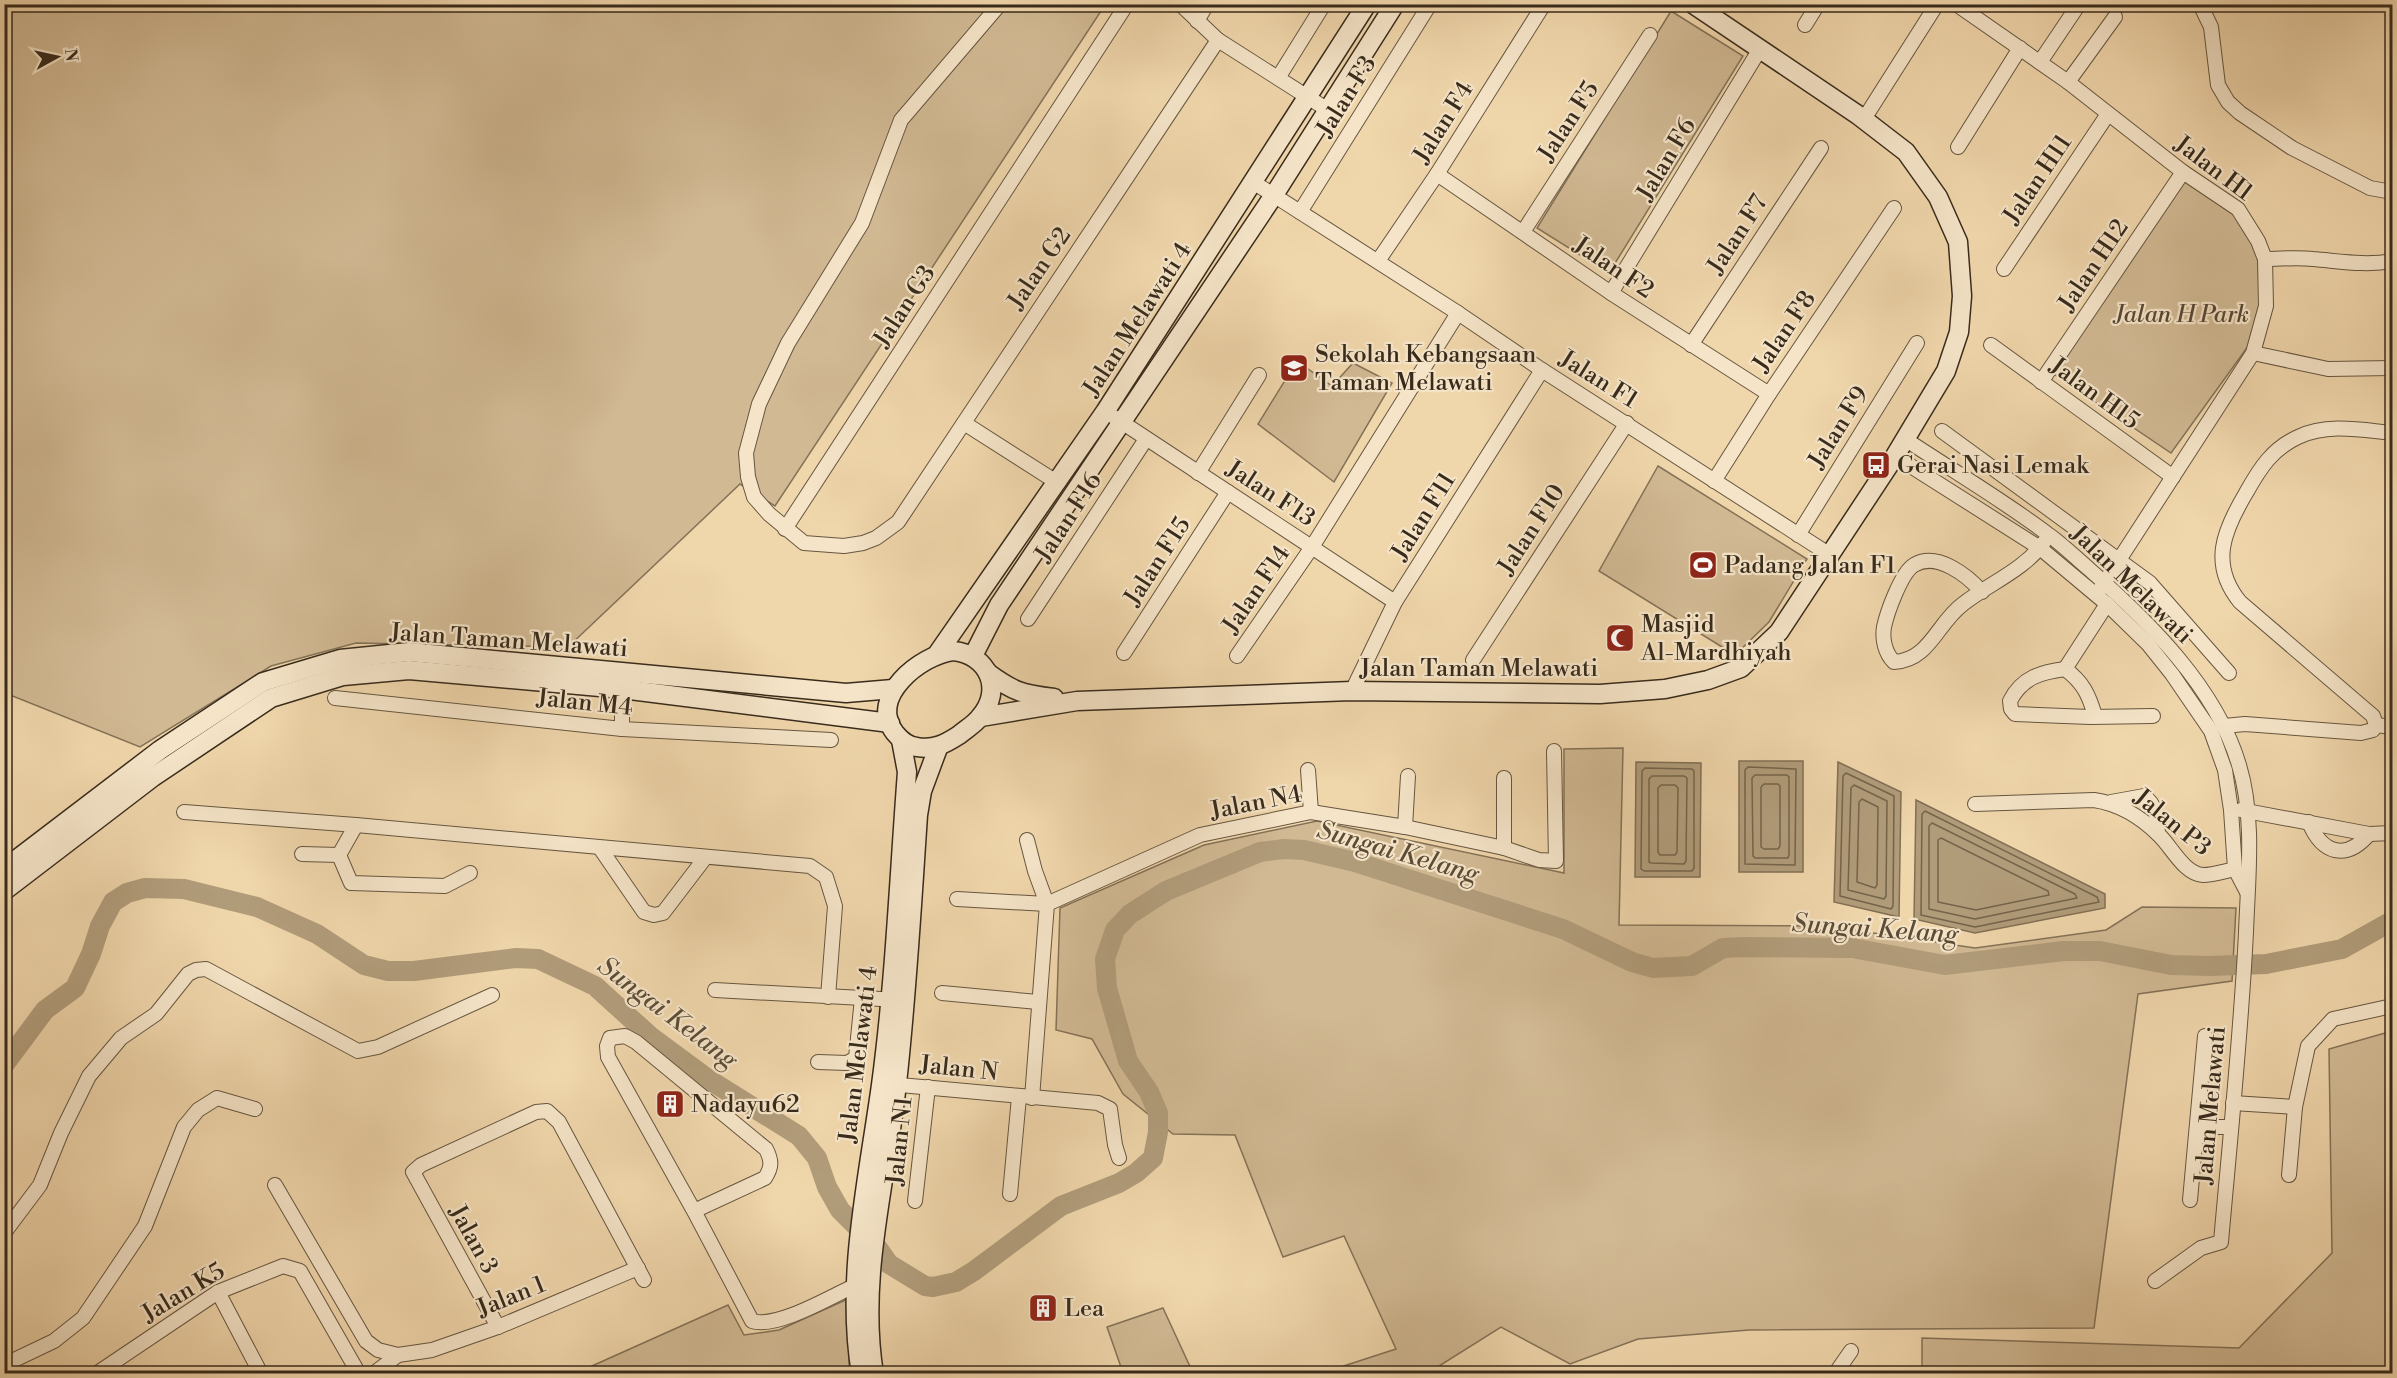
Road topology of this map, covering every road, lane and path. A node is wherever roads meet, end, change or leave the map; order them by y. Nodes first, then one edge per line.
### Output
1 (1000, 4) edge
2 (1127, 4) edge
3 (1180, 4) edge
4 (1207, 4) edge
5 (1324, 4) edge
6 (1367, 4) edge
7 (1395, 4) edge
8 (1430, 4) edge
9 (1544, 4) edge
10 (1693, 4) edge
11 (1818, 4) edge
12 (1937, 4) edge
13 (1956, 4) edge
14 (2079, 4) edge
15 (2200, 4) edge
16 (2115, 17) dead end
17 (1197, 21) junction
18 (1805, 25) dead end
19 (1650, 34) dead end
20 (1218, 40) junction
21 (2020, 48) junction
22 (1760, 49) junction
23 (2040, 62) junction
24 (1278, 78) junction
25 (2068, 82) junction
26 (1308, 97) junction
27 (1328, 110) junction
28 (2108, 114) junction
29 (1864, 119) junction
30 (1958, 147) dead end
31 (1821, 148) dead end
32 (2183, 172) junction
33 (1437, 174) junction
34 (1253, 182) junction
35 (2392, 192) edge
36 (1274, 195) junction
37 (1894, 207) dead end
38 (1300, 212) junction
39 (1523, 232) junction
40 (2265, 259) junction
41 (1378, 261) junction
42 (2392, 261) edge
43 (2004, 269) dead end
44 (1611, 293) junction
45 (1458, 313) junction
46 (1917, 343) dead end
47 (1691, 345) junction
48 (1991, 345) dead end
49 (2253, 353) junction
50 (2392, 368) edge
51 (1542, 370) junction
52 (1259, 375) dead end
53 (2041, 382) junction
54 (1769, 394) junction
55 (1105, 412) junction
56 (964, 423) junction
57 (1122, 423) junction
58 (1627, 423) junction
59 (1942, 430) dead end
60 (2392, 432) edge
61 (1146, 439) junction
62 (1905, 439) junction
63 (1895, 456) junction
64 (1198, 473) junction
65 (2173, 477) junction
66 (1714, 481) junction
67 (1058, 483) junction
68 (1228, 492) junction
69 (785, 529) junction
70 (1798, 535) junction
71 (2049, 535) junction
72 (1312, 547) junction
73 (2040, 548) junction
74 (1830, 555) junction
75 (2119, 560) junction
76 (1982, 592) junction
77 (2103, 594) junction
78 (1395, 602) junction
79 (1028, 619) dead end
80 (938, 653) junction
81 (1124, 653) dead end
82 (973, 656) junction
83 (1237, 656) dead end
84 (1473, 660) dead end
85 (2065, 669) junction
86 (988, 673) junction
87 (2229, 673) dead end
88 (622, 680) junction
89 (893, 689) junction
90 (1352, 691) junction
91 (336, 698) dead end
92 (1077, 701) junction
93 (2095, 716) junction
94 (2153, 716) dead end
95 (981, 717) junction
96 (890, 723) junction
97 (2376, 725) junction
98 (2224, 726) junction
99 (2392, 727) edge
100 (622, 729) junction
101 (831, 740) dead end
102 (901, 740) junction
103 (938, 748) junction
104 (1554, 751) dead end
105 (1308, 770) dead end
106 (1408, 776) dead end
107 (1504, 777) dead end
108 (2110, 802) junction
109 (1975, 804) dead end
110 (2231, 810) junction
111 (2247, 811) junction
112 (184, 812) dead end
113 (1311, 812) junction
114 (2310, 822) junction
115 (356, 825) junction
116 (1405, 827) junction
117 (2392, 832) edge
118 (2158, 834) junction
119 (2369, 834) junction
120 (1027, 840) dead end
121 (600, 848) junction
122 (1504, 848) junction
123 (302, 854) dead end
124 (339, 855) junction
125 (705, 858) junction
126 (4, 869) edge
127 (2235, 869) junction
128 (470, 873) dead end
129 (4, 891) edge
130 (2248, 894) junction
131 (957, 899) dead end
132 (1047, 904) junction
133 (715, 990) dead end
134 (942, 993) dead end
135 (492, 995) dead end
136 (828, 997) junction
137 (862, 998) junction
138 (897, 1000) junction
139 (1038, 1002) junction
140 (2392, 1006) edge
141 (2205, 1036) dead end
142 (818, 1062) dead end
143 (889, 1084) junction
144 (928, 1087) junction
145 (1025, 1097) junction
146 (2233, 1103) junction
147 (2295, 1107) junction
148 (255, 1109) dead end
149 (2198, 1127) junction
150 (2231, 1127) junction
151 (1119, 1158) dead end
152 (413, 1172) joint
153 (2289, 1175) dead end
154 (275, 1185) dead end
155 (1010, 1194) dead end
156 (2190, 1200) dead end
157 (915, 1201) dead end
158 (694, 1211) junction
159 (4, 1233) edge
160 (866, 1246) junction
161 (2155, 1281) dead end
162 (856, 1285) junction
163 (219, 1292) junction
164 (498, 1327) junction
165 (1851, 1351) dead end
166 (398, 1355) junction
167 (4, 1361) edge
168 (257, 1372) edge
169 (96, 1374) edge
170 (359, 1374) edge
171 (373, 1374) edge
172 (861, 1374) edge
173 (874, 1374) edge
174 (1835, 1374) edge

1 - 69 street
2 - 69 street, Jalan G3
3 - 17 street
4 - 17 street
5 - 24 street
6 - 26 main road, Jalan Melawati 4
7 - 27 main road, Jalan Melawati 4
8 - 38 street, Jalan F3
9 - 33 street, Jalan F4
10 - 22 main road, Jalan Taman Melawati
11 - 18 street
12 - 29 street
13 - 21 street, Jalan H1
14 - 23 street
15 - 35 street
16 - 25 street
17 - 20 street
19 - 39 street, Jalan F5
20 - 24 street
20 - 56 street, Jalan G2
21 - 23 street, Jalan H1
21 - 30 street
22 - 29 main road, Jalan Taman Melawati
22 - 44 street, Jalan F6
23 - 25 street, Jalan H1
24 - 26 street
25 - 28 street, Jalan H1
26 - 27 street
26 - 34 main road, Jalan Melawati 4
27 - 36 main road, Jalan Melawati 4
28 - 32 street, Jalan H1
28 - 43 street, Jalan H11
29 - 62 main road, Jalan Taman Melawati
31 - 47 street, Jalan F7
32 - 40 street, Jalan H1
32 - 53 street, Jalan H12
33 - 39 street, Jalan F2
33 - 41 street, Jalan F4
34 - 36 street, Jalan F1
34 - 55 main road, Jalan Melawati 4
36 - 38 street, Jalan F1
36 - 57 main road, Jalan Melawati 4
37 - 54 street, Jalan F8
38 - 41 street, Jalan F1
39 - 44 street, Jalan F2
40 - 42 street
40 - 49 street, Jalan H1
41 - 45 street, Jalan F1
44 - 47 street, Jalan F2
45 - 51 street, Jalan F1
45 - 72 street, Jalan F14
46 - 70 street, Jalan F9
47 - 54 street, Jalan F2
48 - 53 street, Jalan H15
49 - 50 street
49 - 65 street, Jalan H1
51 - 58 street, Jalan F1
51 - 78 street, Jalan F11
52 - 64 street
53 - 65 street, Jalan H15
54 - 66 street, Jalan F8
55 - 57 street, Jalan F13
55 - 67 main road, Jalan Melawati 4
56 - 67 street
56 - 69 street, Jalan G2
57 - 61 street, Jalan F13
57 - 82 main road, Jalan Melawati 4
58 - 66 street, Jalan F1
58 - 84 street, Jalan F10
59 - 75 street
60 - 97 street
61 - 64 street, Jalan F13
61 - 79 street, Jalan F16
62 - 63 main road, Jalan Taman Melawati
62 - 71 street, Jalan Melawati
63 - 73 street, Jalan Melawati
63 - 74 main road, Jalan Taman Melawati
64 - 68 street, Jalan F13
65 - 75 street, Jalan H1
66 - 70 street, Jalan F1
67 - 80 main road, Jalan Melawati 4
68 - 72 street, Jalan F13
68 - 81 street, Jalan F15
70 - 74 street, Jalan F1
71 - 73 street
71 - 77 street, Jalan Melawati
72 - 78 street, Jalan F13
72 - 83 street, Jalan F14
73 - 76 street
73 - 77 street, Jalan Melawati
74 - 90 main road, Jalan Taman Melawati
75 - 77 street, Jalan H1
75 - 87 street
76 - 76 street
77 - 85 street, Jalan H1
77 - 98 street, Jalan Melawati
77 - 110 street, Jalan Melawati
78 - 90 street, Jalan F11
80 - 82 main road
80 - 89 main road
82 - 86 main road
85 - 93 street
85 - 93 street
86 - 92 main road, Jalan Taman Melawati
86 - 95 main road
88 - 89 main road, Jalan Taman Melawati
88 - 96 main road, Jalan Taman Melawati
88 - 100 street
88 - 126 main road, Jalan Taman Melawati
88 - 129 main road, Jalan Taman Melawati
89 - 96 main road
90 - 92 main road, Jalan Taman Melawati
91 - 100 street, Jalan M4
92 - 95 main road, Jalan Taman Melawati
93 - 94 street
95 - 103 main road
96 - 102 main road
97 - 98 street
97 - 99 street
98 - 111 street, Jalan Melawati
100 - 101 street, Jalan M4
102 - 103 main road
102 - 138 main road, Jalan Melawati 4
103 - 138 main road, Jalan Melawati 4
104 - 122 street, Jalan N4
105 - 113 street
106 - 116 street
107 - 122 street
108 - 109 street, Jalan P3
108 - 118 street, Jalan P3
108 - 118 street
110 - 111 street
110 - 127 street, Jalan Melawati
111 - 114 street
111 - 130 street, Jalan Melawati
112 - 115 street
113 - 116 street, Jalan N4
113 - 132 street, Jalan N4
114 - 119 street
114 - 119 street
115 - 121 street
115 - 124 street
116 - 122 street, Jalan N4
117 - 119 street
118 - 127 street, Jalan P3
120 - 132 street
121 - 125 street
121 - 125 street
123 - 124 street
124 - 128 street
125 - 136 street
127 - 130 street, Jalan Melawati
130 - 146 street, Jalan Melawati
131 - 132 street
132 - 139 street
133 - 136 street
134 - 139 street
135 - 159 street
136 - 137 street
137 - 138 street
137 - 142 street
138 - 143 main road, Jalan Melawati 4
139 - 145 street
140 - 147 street
141 - 149 street
143 - 144 street, Jalan N
143 - 160 main road, Jalan Melawati 4
144 - 145 street, Jalan N
144 - 157 street, Jalan N1
145 - 151 street, Jalan N
145 - 155 street
146 - 147 street
146 - 150 street, Jalan Melawati
147 - 153 street
148 - 167 street
149 - 150 street
149 - 156 street
150 - 161 street, Jalan Melawati
152 - 164 street, Jalan 3
152 - 164 street, Jalan 1
154 - 166 street
158 - 158 street
158 - 162 street
160 - 162 main road, Jalan Melawati 4
160 - 173 main road, Jalan Melawati 4
162 - 172 main road, Jalan Melawati 4
163 - 168 street
163 - 169 street, Jalan K5
163 - 170 street, Jalan K5
164 - 166 street, Jalan 1
165 - 174 street
166 - 171 street

